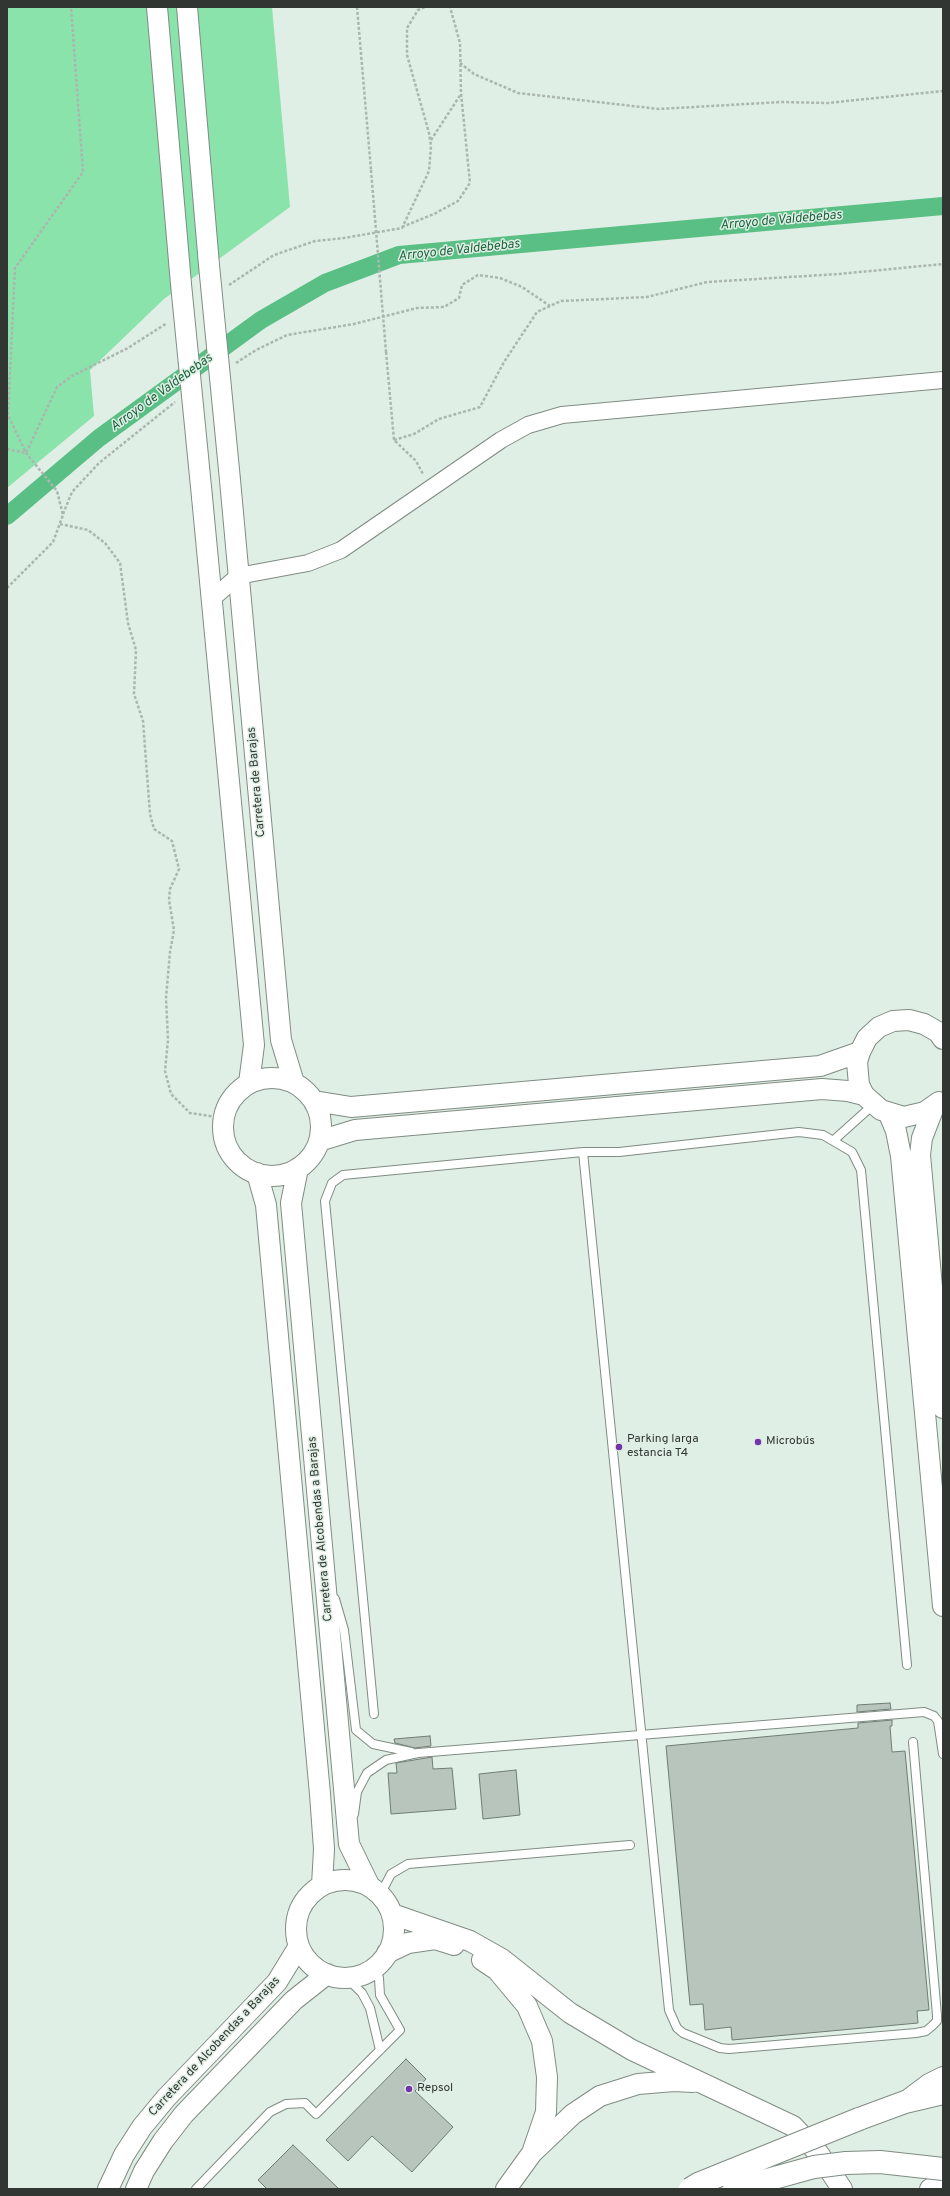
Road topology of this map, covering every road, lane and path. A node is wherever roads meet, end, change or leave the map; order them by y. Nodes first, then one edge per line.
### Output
1 (71, 7) edge
2 (157, 7) edge
3 (186, 7) edge
4 (357, 7) edge
5 (425, 7) edge
6 (450, 7) edge
7 (418, 8) edge
8 (460, 63) junction
9 (943, 91) edge
10 (461, 94) junction
11 (430, 140) junction
12 (402, 228) junction
13 (943, 264) edge
14 (222, 289) dead end
15 (550, 306) junction
16 (168, 323) dead end
17 (230, 367) dead end
18 (943, 380) edge
19 (178, 400) dead end
20 (394, 440) junction
21 (7, 449) edge
22 (26, 453) junction
23 (430, 489) junction
24 (63, 515) junction
25 (60, 524) junction
26 (238, 576) junction
27 (7, 588) edge
28 (212, 599) junction
29 (943, 1039) edge
30 (860, 1052) junction
31 (249, 1083) junction
32 (294, 1083) junction
33 (314, 1101) junction
34 (938, 1102) edge
35 (876, 1105) junction
36 (224, 1118) junction
37 (834, 1140) junction
38 (318, 1141) junction
39 (583, 1152) junction
40 (298, 1168) junction
41 (257, 1173) junction
42 (943, 1408) edge
43 (323, 1558) junction
44 (943, 1606) edge
45 (907, 1665) dead end
46 (374, 1714) dead end
47 (643, 1736) junction
48 (912, 1742) dead end
49 (418, 1753) junction
50 (943, 1754) edge
51 (349, 1844) junction
52 (630, 1844) dead end
53 (322, 1885) junction
54 (375, 1891) junction
55 (392, 1914) junction
56 (299, 1946) junction
57 (381, 1960) junction
58 (326, 1974) junction
59 (346, 1978) junction
60 (380, 2050) junction
61 (943, 2077) edge
62 (703, 2083) junction
63 (943, 2093) edge
64 (905, 2102) junction
65 (532, 2153) junction
66 (943, 2169) edge
67 (943, 2181) edge
68 (108, 2189) edge
69 (136, 2189) edge
70 (196, 2189) edge
71 (506, 2189) edge
72 (690, 2189) edge
73 (734, 2189) edge
74 (842, 2189) edge
75 (930, 2189) edge

1 - 22 path
2 - 28 street, bridge
3 - 26 street, Carretera de Barajas, bridge
4 - 20 path, bridge
5 - 7 path
6 - 8 path
7 - 11 path
8 - 9 path
8 - 10 path
10 - 11 path
10 - 12 path
11 - 12 path
12 - 14 path
13 - 15 path
15 - 17 path
15 - 20 path
16 - 22 path
18 - 23 street
19 - 24 path
20 - 23 path
21 - 22 path
22 - 24 path
23 - 26 street
24 - 25 path
25 - 27 path
25 - 36 path
26 - 28 street
26 - 32 street, Carretera de Barajas
28 - 31 street
29 - 30 street
30 - 33 street
30 - 35 street
31 - 32 street
31 - 36 street
32 - 33 street
33 - 38 street
34 - 35 street
34 - 42 street
35 - 37 lane
35 - 38 street
35 - 44 street
36 - 41 street
37 - 39 lane
37 - 45 lane
38 - 40 street
39 - 46 lane
39 - 47 lane
40 - 41 street
40 - 43 street, Carretera de Alcobendas a Barajas
41 - 53 street, Carretera de Alcobendas a Barajas
43 - 49 lane
43 - 51 street, Carretera de Alcobendas a Barajas
47 - 48 lane
47 - 49 lane
47 - 50 lane
49 - 51 lane
51 - 54 street, Carretera de Alcobendas a Barajas
52 - 54 lane
53 - 54 street
53 - 56 street
54 - 55 street
55 - 57 street
55 - 62 street
56 - 58 street
56 - 68 street, Carretera de Alcobendas a Barajas
57 - 59 street
57 - 60 lane
57 - 65 street
58 - 59 street
58 - 69 street, Carretera de Alcobendas a Barajas
59 - 60 lane
60 - 70 lane
61 - 64 street
62 - 65 street
62 - 74 street
63 - 64 highway
64 - 72 highway, bridge
65 - 71 street
66 - 73 highway, bridge
67 - 75 street

